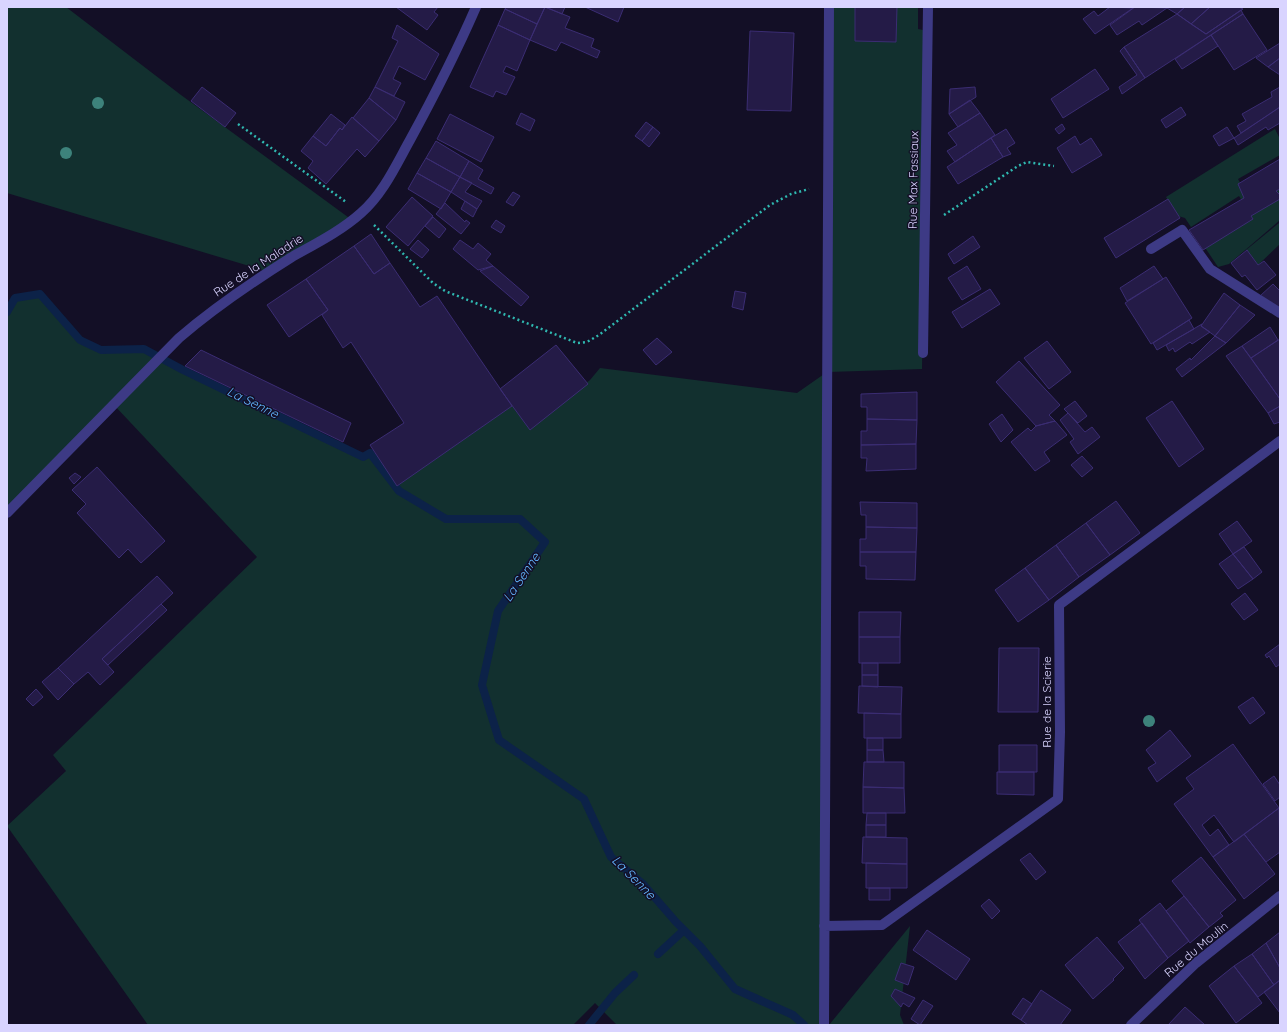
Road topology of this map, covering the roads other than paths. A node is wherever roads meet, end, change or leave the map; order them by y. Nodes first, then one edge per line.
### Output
1 (476, 7) edge
2 (829, 7) edge
3 (928, 7) edge
4 (1151, 249) dead end
5 (1280, 313) edge
6 (923, 353) dead end
7 (1280, 441) edge
8 (7, 513) edge
9 (1280, 896) edge
10 (824, 926) junction
11 (824, 1025) edge
12 (1131, 1025) edge

1 - 8 street, Rue de la Maladrie
2 - 10 street
3 - 6 street, Rue Max Fassiaux
4 - 5 street
7 - 10 street, Rue de la Scierie
9 - 12 street, Rue du Moulin
10 - 11 street

